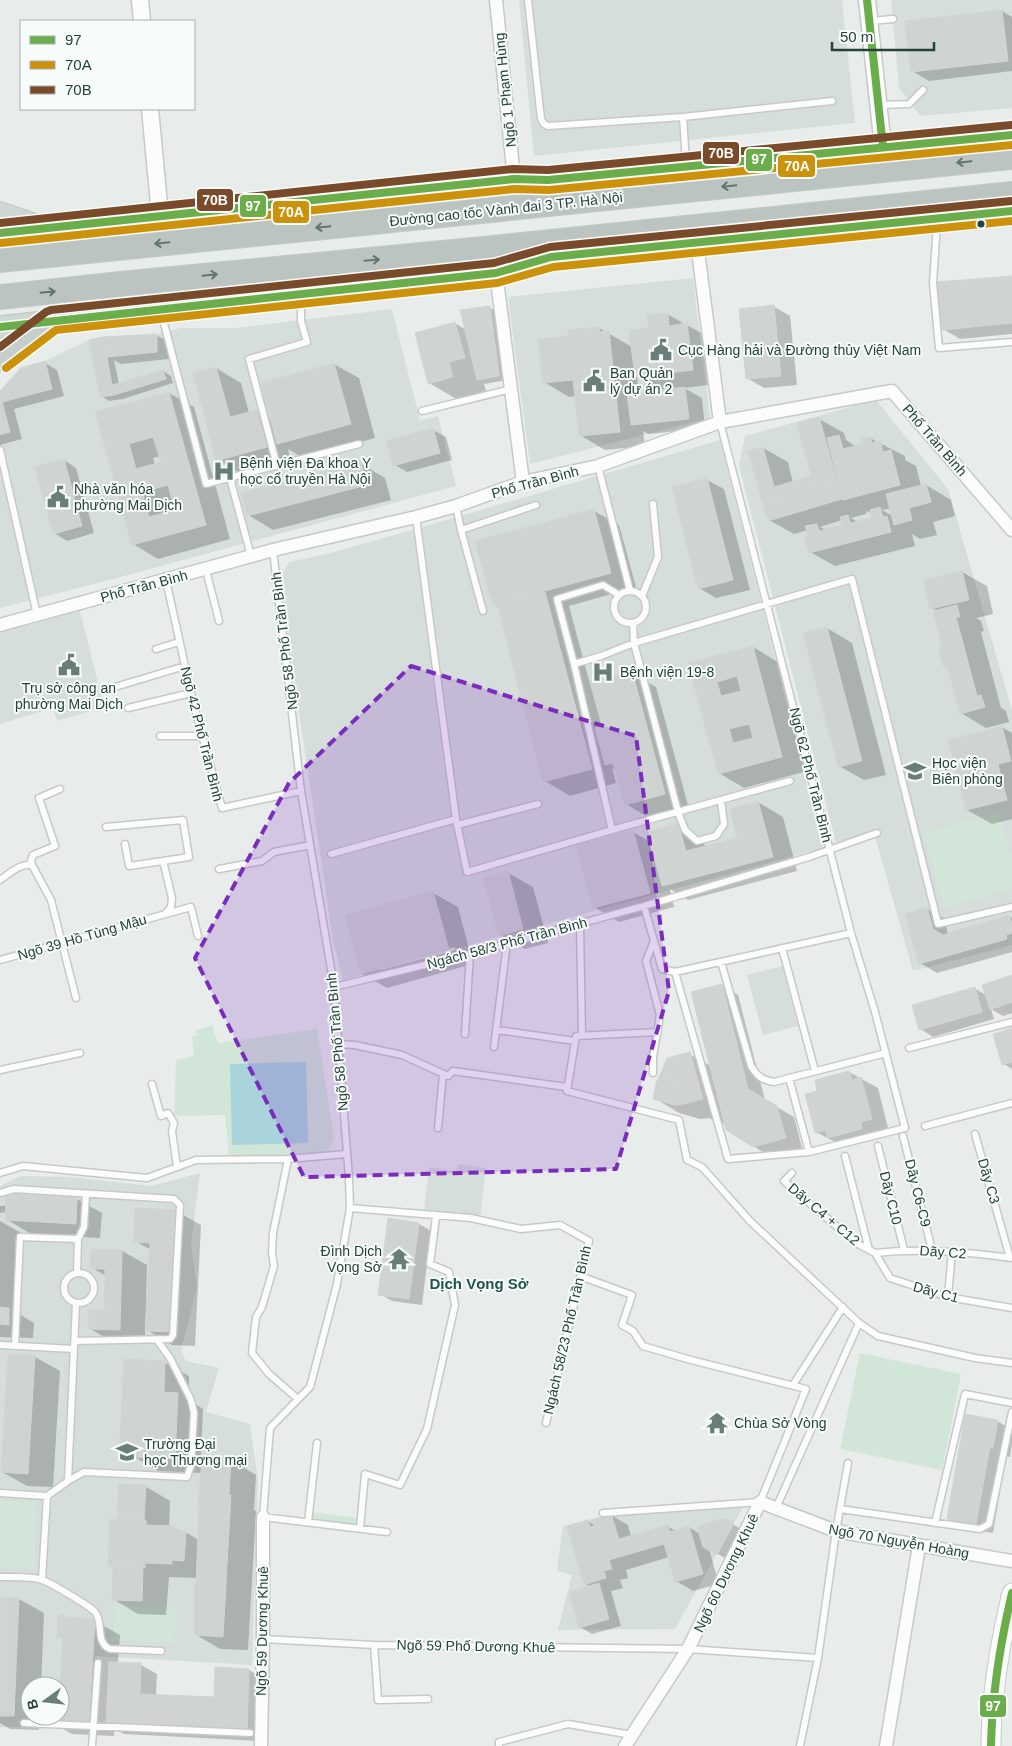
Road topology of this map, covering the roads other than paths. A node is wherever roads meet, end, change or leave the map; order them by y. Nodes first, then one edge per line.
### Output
1 (140, 0) edge
2 (496, 0) edge
3 (528, 0) edge
4 (867, 0) edge
5 (894, 19) dead end
6 (142, 20) edge
7 (869, 22) junction
8 (923, 90) dead end
9 (832, 101) dead end
10 (878, 105) junction
11 (150, 110) edge
12 (683, 117) junction
13 (1012, 135) edge
14 (883, 147) junction
15 (1012, 157) edge
16 (687, 167) junction
17 (864, 172) junction
18 (514, 179) junction
19 (548, 180) junction
20 (1012, 194) edge
21 (868, 209) junction
22 (1012, 211) edge
23 (0, 213) edge
24 (160, 215) junction
25 (937, 218) junction
26 (46, 229) junction
27 (0, 233) edge
28 (0, 242) edge
29 (697, 243) junction
30 (551, 257) junction
31 (0, 260) edge
32 (496, 273) junction
33 (302, 293) junction
34 (0, 298) edge
35 (160, 308) junction
36 (0, 316) edge
37 (52, 320) junction
38 (0, 327) edge
39 (1012, 342) edge
40 (0, 360) edge
41 (511, 389) junction
42 (422, 411) dead end
43 (720, 422) junction
44 (359, 444) dead end
45 (0, 450) edge
46 (277, 466) junction
47 (598, 466) junction
48 (230, 478) junction
49 (523, 482) junction
50 (654, 504) dead end
51 (536, 505) dead end
52 (456, 506) junction
53 (416, 517) junction
54 (461, 530) junction
55 (1012, 530) edge
56 (273, 550) junction
57 (250, 556) junction
58 (206, 570) junction
59 (166, 580) junction
60 (630, 591) junction
61 (619, 595) junction
62 (642, 596) junction
63 (766, 603) junction
64 (483, 611) dead end
65 (38, 615) junction
66 (218, 621) dead end
67 (633, 624) junction
68 (0, 625) edge
69 (179, 642) junction
70 (634, 643) junction
71 (156, 649) dead end
72 (574, 664) junction
73 (185, 666) junction
74 (115, 687) dead end
75 (191, 693) junction
76 (128, 708) dead end
77 (160, 736) dead end
78 (201, 736) junction
79 (790, 781) dead end
80 (60, 789) dead end
81 (301, 791) junction
82 (721, 800) junction
83 (538, 804) dead end
84 (678, 812) junction
85 (457, 822) junction
86 (106, 827) dead end
87 (612, 830) junction
88 (877, 833) dead end
89 (125, 844) dead end
90 (310, 845) junction
91 (830, 849) junction
92 (331, 854) dead end
93 (163, 861) junction
94 (32, 866) junction
95 (219, 869) dead end
96 (0, 880) edge
97 (644, 906) junction
98 (1012, 907) edge
99 (165, 913) junction
100 (580, 924) junction
101 (851, 933) junction
102 (198, 936) dead end
103 (654, 941) junction
104 (62, 942) junction
105 (507, 944) junction
106 (782, 948) junction
107 (470, 954) junction
108 (0, 960) edge
109 (721, 962) junction
110 (675, 972) junction
111 (334, 986) junction
112 (76, 998) dead end
113 (1012, 1022) edge
114 (497, 1030) junction
115 (658, 1032) junction
116 (465, 1034) dead end
117 (582, 1035) junction
118 (575, 1041) junction
119 (338, 1044) junction
120 (494, 1047) dead end
121 (909, 1048) dead end
122 (80, 1053) dead end
123 (886, 1053) junction
124 (0, 1070) edge
125 (814, 1071) junction
126 (653, 1073) dead end
127 (443, 1074) junction
128 (789, 1078) junction
129 (152, 1084) dead end
130 (566, 1087) junction
131 (1012, 1104) edge
132 (925, 1126) dead end
133 (438, 1128) dead end
134 (975, 1134) dead end
135 (904, 1136) dead end
136 (878, 1146) dead end
137 (808, 1152) junction
138 (346, 1154) junction
139 (845, 1156) dead end
140 (288, 1159) junction
141 (177, 1167) junction
142 (0, 1173) edge
143 (792, 1173) dead end
144 (0, 1193) edge
145 (86, 1194) junction
146 (350, 1208) junction
147 (436, 1216) junction
148 (78, 1239) junction
149 (904, 1250) junction
150 (932, 1250) junction
151 (952, 1251) junction
152 (872, 1252) junction
153 (1011, 1258) edge
154 (77, 1272) junction
155 (580, 1276) junction
156 (948, 1297) junction
157 (76, 1303) junction
158 (843, 1307) junction
159 (1012, 1308) edge
160 (859, 1323) junction
161 (157, 1340) junction
162 (75, 1341) junction
163 (0, 1345) edge
164 (15, 1346) junction
165 (74, 1349) junction
166 (1012, 1364) edge
167 (793, 1385) junction
168 (298, 1399) junction
169 (1012, 1403) edge
170 (1012, 1412) edge
171 (546, 1423) dead end
172 (318, 1443) dead end
173 (1003, 1454) junction
174 (1012, 1456) edge
175 (848, 1464) dead end
176 (68, 1482) junction
177 (0, 1493) edge
178 (47, 1496) junction
179 (760, 1502) junction
180 (776, 1508) junction
181 (840, 1509) junction
182 (603, 1513) dead end
183 (263, 1517) junction
184 (308, 1522) junction
185 (936, 1523) junction
186 (360, 1528) junction
187 (836, 1531) junction
188 (386, 1532) dead end
189 (919, 1546) junction
190 (1012, 1561) edge
191 (0, 1576) edge
192 (42, 1579) junction
193 (1012, 1593) edge
194 (263, 1639) junction
195 (374, 1645) junction
196 (688, 1649) junction
197 (160, 1651) dead end
198 (818, 1658) junction
199 (98, 1663) dead end
200 (428, 1699) dead end
201 (70, 1725) edge
202 (94, 1726) junction
203 (250, 1732) dead end
204 (632, 1735) junction
205 (92, 1746) edge
206 (261, 1746) edge
207 (499, 1746) edge
208 (625, 1746) edge
209 (800, 1746) edge
210 (886, 1746) edge
211 (991, 1746) edge

1 - 6 street
2 - 18 street, Ngõ 1 Phạm Hùng
3 - 12 lane
4 - 7 street
5 - 7 lane
7 - 10 street
8 - 10 lane
9 - 12 lane
10 - 14 street
11 - 24 street
12 - 16 lane
13 - 14 main road
14 - 16 main road
15 -> 17 highway, Đường cao tốc Vành đai 3 TP. Hà Nội
16 - 17 highway
16 - 19 main road
17 -> 31 highway, Đường cao tốc Vành đai 3 TP. Hà Nội
18 - 19 main road
18 - 24 main road
19 - 28 main road
20 - 21 highway
21 - 29 highway
34 -> 21 highway
22 - 25 main road
23 - 26 main road
24 - 26 main road
25 - 29 main road
25 - 39 lane
26 - 27 main road
29 - 30 main road
29 - 43 street
30 - 32 main road
30 - 36 main road
32 - 33 main road
32 - 41 street
33 - 35 main road
33 - 46 lane
35 - 37 main road
35 - 48 lane
37 - 38 main road
37 - 40 highway
41 - 42 lane
41 - 49 street
43 - 47 street, Phố Trần Bình
43 - 55 street, Phố Trần Bình
43 - 63 lane, Ngõ 62 Phố Trần Bình
44 - 46 lane
45 - 65 lane
46 - 48 lane
47 - 49 street, Phố Trần Bình
47 - 60 lane
48 - 57 lane
49 - 52 street, Phố Trần Bình
50 - 62 lane
51 - 54 lane
52 - 53 street, Phố Trần Bình
52 - 54 lane
53 - 56 street, Phố Trần Bình
53 - 85 lane
54 - 64 lane
56 - 57 street, Phố Trần Bình
56 - 81 lane, Ngõ 58 Phố Trần Bình
57 - 58 street, Phố Trần Bình
58 - 59 street, Phố Trần Bình
58 - 66 lane
59 - 65 street, Phố Trần Bình
59 - 69 lane, Ngõ 42 Phố Trần Bình
60 - 61 lane
60 - 62 lane
61 - 67 lane
61 - 72 lane
62 - 67 lane
63 - 70 lane
63 - 91 lane, Ngõ 62 Phố Trần Bình
63 - 98 lane
65 - 68 street, Phố Trần Bình
67 - 70 lane
69 - 71 lane
69 - 73 lane, Ngõ 42 Phố Trần Bình
70 - 72 lane
70 - 84 lane
72 - 87 lane
73 - 74 lane
73 - 75 lane, Ngõ 42 Phố Trần Bình
75 - 76 lane
75 - 78 lane, Ngõ 42 Phố Trần Bình
77 - 78 lane
78 - 81 lane, Ngõ 42 Phố Trần Bình
79 - 82 lane
80 - 94 lane
81 - 90 lane, Ngõ 58 Phố Trần Bình
82 - 84 lane
82 - 84 lane
83 - 85 lane
84 - 87 lane
85 - 87 lane
85 - 92 lane
86 - 93 lane
88 - 91 lane, Ngách 58/3 Phố Trần Bình
89 - 93 lane
90 - 95 lane
90 - 111 lane, Ngõ 58 Phố Trần Bình
91 - 97 lane, Ngách 58/3 Phố Trần Bình
91 - 101 lane, Ngõ 62 Phố Trần Bình
93 - 99 lane
94 - 96 lane
94 - 104 lane
97 - 100 lane, Ngách 58/3 Phố Trần Bình
97 - 103 lane
99 - 102 lane, Ngõ 39 Hồ Tùng Mậu
99 - 104 lane, Ngõ 39 Hồ Tùng Mậu
100 - 105 lane, Ngách 58/3 Phố Trần Bình
100 - 117 lane
101 - 106 lane
101 - 123 lane, Ngõ 62 Phố Trần Bình
103 - 110 lane
103 - 115 lane
104 - 108 lane, Ngõ 39 Hồ Tùng Mậu
104 - 112 lane
105 - 107 lane, Ngách 58/3 Phố Trần Bình
105 - 114 lane
106 - 109 lane
106 - 125 lane
107 - 111 lane, Ngách 58/3 Phố Trần Bình
107 - 116 lane
109 - 110 lane
109 - 128 lane
110 - 137 lane
111 - 119 lane, Ngõ 58 Phố Trần Bình
113 - 121 lane
114 - 118 lane
114 - 120 lane
115 - 117 lane
115 - 126 lane
117 - 118 lane
118 - 130 lane
119 - 127 lane
119 - 138 lane, Ngõ 58 Phố Trần Bình
122 - 124 lane
123 - 125 lane
123 - 137 lane, Ngõ 62 Phố Trần Bình
125 - 128 lane
127 - 130 lane
127 - 133 lane
128 - 137 lane
129 - 141 lane
130 - 158 lane
131 - 132 lane
134 - 153 lane, Dãy C3
135 - 150 lane, Dãy C6-C9
136 - 149 lane, Dãy C10
138 - 140 lane
138 - 146 lane, Ngõ 58 Phố Trần Bình
139 - 152 lane
140 - 141 lane
140 - 168 lane
141 - 142 lane
143 - 152 lane, Dãy C4 + C12
144 - 145 lane
145 - 148 lane
145 - 161 lane
146 - 147 lane, Ngách 58/23 Phố Trần Bình
146 - 168 lane, Ngõ 58 Phố Trần Bình
147 - 155 lane, Ngách 58/23 Phố Trần Bình
147 - 186 lane
148 - 154 lane
148 - 164 lane
149 - 150 lane, Dãy C2
149 - 152 lane, Dãy C2
150 - 151 lane, Dãy C2
151 - 153 lane, Dãy C2
151 - 156 lane
152 - 156 lane, Dãy C1
154 - 157 lane
154 - 157 lane
155 - 167 lane
155 - 171 lane, Ngách 58/23 Phố Trần Bình
156 - 159 lane, Dãy C1
157 - 162 lane
158 - 160 lane
158 - 167 lane
160 - 166 lane
160 - 180 lane
161 - 162 lane
161 - 176 lane
162 - 165 lane
163 - 164 lane
164 - 165 lane
165 - 176 lane
167 - 179 lane, Ngõ 60 Dương Khuê
168 - 183 lane, Ngõ 58 Phố Trần Bình
169 - 185 lane
170 - 173 lane
172 - 184 lane
173 - 174 lane
173 - 185 lane
175 - 181 lane
176 - 178 lane
177 - 178 lane
178 - 192 lane
179 - 180 street, Ngõ 70 Nguyễn Hoàng
179 - 182 lane
179 - 196 street, Ngõ 60 Dương Khuê
180 - 187 street, Ngõ 70 Nguyễn Hoàng
181 - 185 lane
181 - 187 lane
183 - 184 lane
183 - 194 street, Ngõ 59 Dương Khuê
184 - 186 lane
186 - 188 lane
187 - 189 street, Ngõ 70 Nguyễn Hoàng
187 - 198 lane
189 - 190 street, Ngõ 70 Nguyễn Hoàng
189 - 210 street
191 - 192 lane
192 - 197 lane
193 - 211 main road
194 - 195 lane, Ngõ 59 Phố Dương Khuê
194 - 206 street, Ngõ 59 Dương Khuê
195 - 196 lane, Ngõ 59 Phố Dương Khuê
195 - 200 lane
196 - 198 lane, Ngõ 59 Phố Dương Khuê
196 - 204 street, Ngõ 60 Dương Khuê
198 - 209 lane
199 - 202 lane
201 - 202 lane
202 - 203 lane
202 - 205 lane
204 - 207 lane
204 - 208 street, Ngõ 60 Dương Khuê

